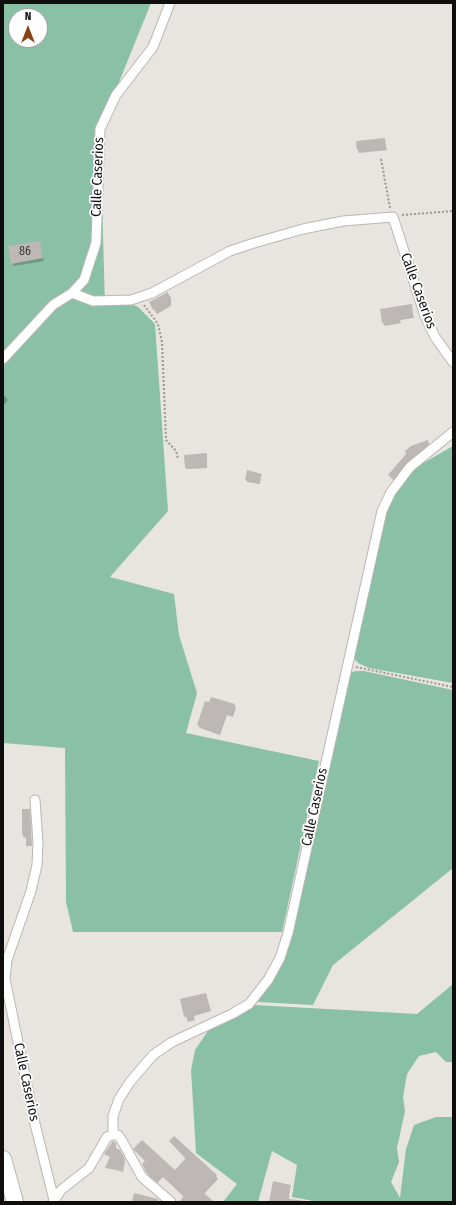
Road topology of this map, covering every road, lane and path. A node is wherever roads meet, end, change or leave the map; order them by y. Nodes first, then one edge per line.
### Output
1 (170, 3) edge
2 (381, 159) dead end
3 (453, 211) edge
4 (393, 216) junction
5 (72, 293) junction
6 (139, 297) junction
7 (3, 359) edge
8 (453, 362) edge
9 (453, 432) edge
10 (178, 459) dead end
11 (347, 664) junction
12 (453, 687) edge
13 (36, 800) dead end
14 (113, 1135) junction
15 (3, 1159) edge
16 (3, 1163) edge
17 (54, 1201) edge
18 (10, 1202) edge
19 (15, 1202) edge
20 (171, 1202) edge

1 - 5 street, Calle Caserios
2 - 4 path
3 - 4 path
4 - 6 street
4 - 8 street, Calle Caserios
5 - 6 street
5 - 7 street, Calle Caserios
6 - 10 path
9 - 11 street, Calle Caserios
11 - 12 path
11 - 14 street, Calle Caserios
13 - 17 street, Calle Caserios
14 - 17 street, Calle Caserios
14 - 20 street
15 - 19 highway
16 - 18 highway

